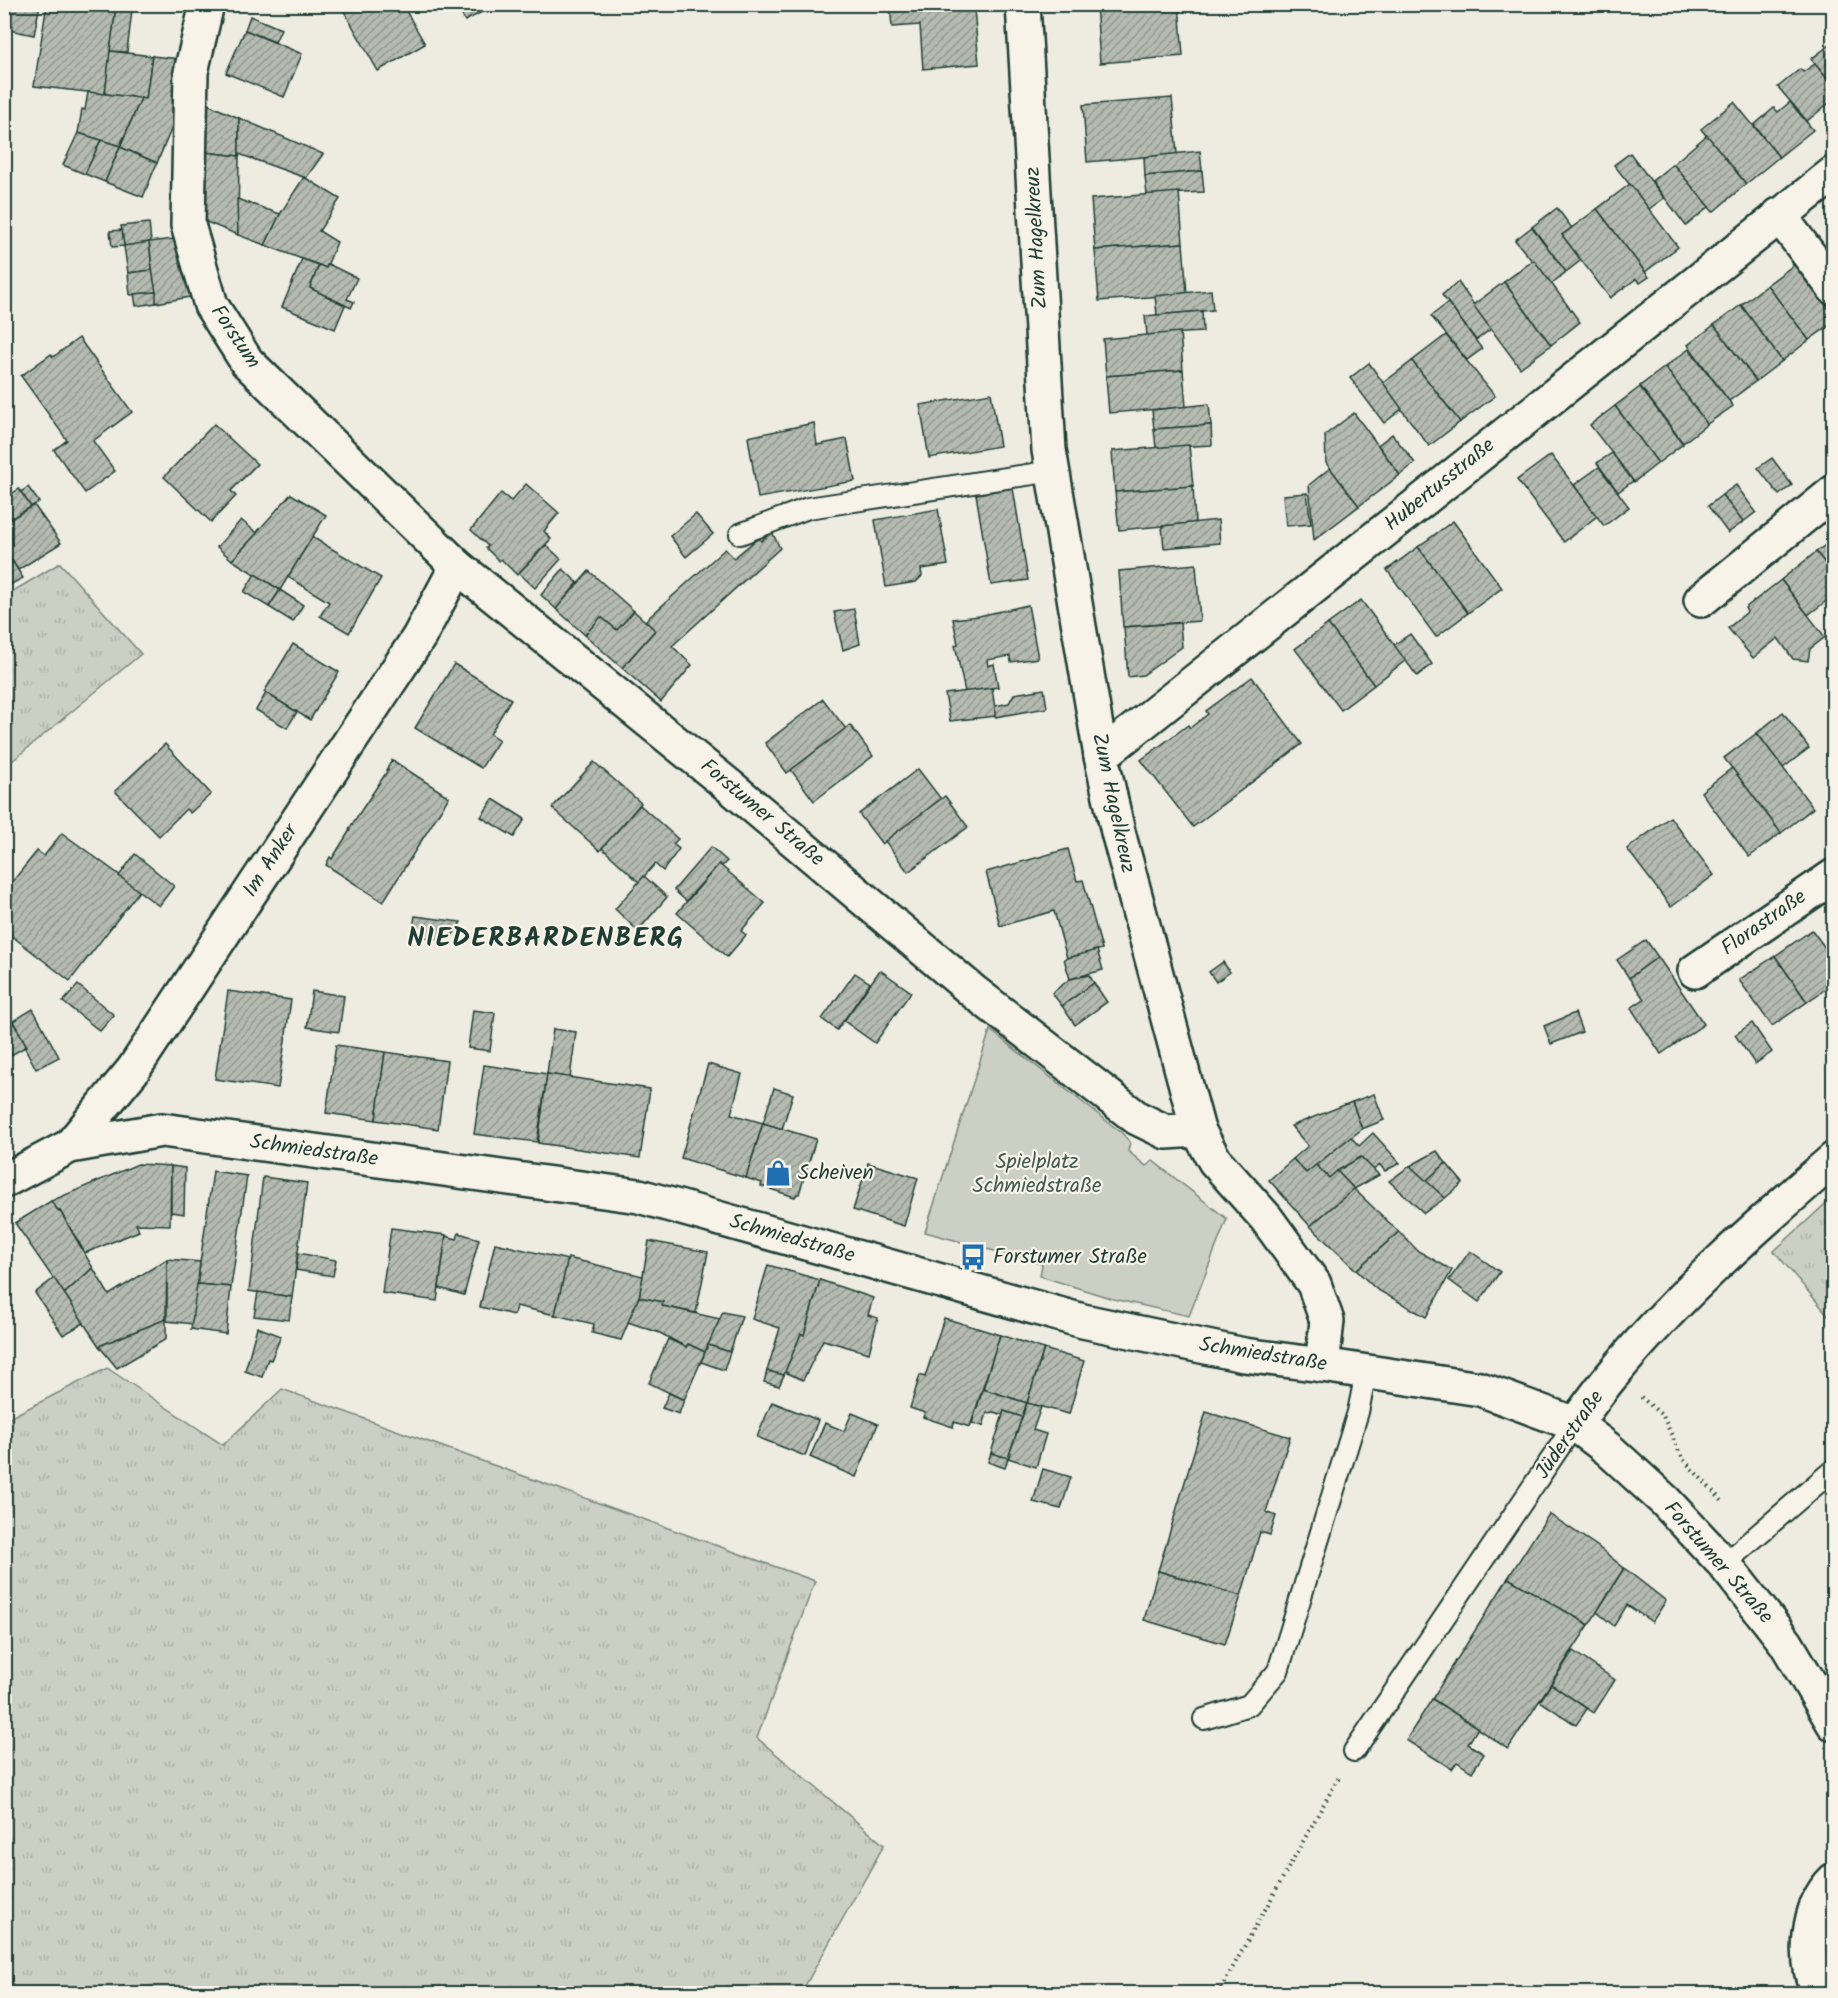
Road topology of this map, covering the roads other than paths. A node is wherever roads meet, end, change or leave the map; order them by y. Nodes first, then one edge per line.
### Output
1 (1023, 4) edge
2 (211, 8) edge
3 (1833, 172) edge
4 (1779, 215) junction
5 (1833, 288) edge
6 (1053, 471) junction
7 (1833, 492) edge
8 (740, 534) dead end
9 (457, 566) junction
10 (1701, 600) dead end
11 (1101, 756) junction
12 (1833, 876) edge
13 (1695, 971) dead end
14 (1198, 1130) junction
15 (70, 1146) junction
16 (1833, 1159) edge
17 (4, 1181) edge
18 (1322, 1365) junction
19 (1366, 1372) junction
20 (1575, 1424) junction
21 (1833, 1469) edge
22 (1724, 1564) junction
23 (1204, 1719) dead end
24 (1833, 1724) edge
25 (1354, 1750) road end
26 (1833, 1880) edge
27 (1819, 1994) edge

1 - 6 street, Zum Hagelkreuz
2 - 9 street, Forstum
3 - 4 street, Hubertusstraße
4 - 5 street
4 - 11 street, Hubertusstraße
6 - 8 lane
6 - 11 street, Zum Hagelkreuz
7 - 10 street
9 - 14 street, Forstumer Straße
9 - 15 street, Im Anker
11 - 14 street, Zum Hagelkreuz
12 - 13 street, Florastraße
14 - 18 street
15 - 17 street, Schmiedstraße
15 - 18 street, Schmiedstraße
16 - 20 street, Jüderstraße
18 - 19 street, Schmiedstraße
19 - 20 street, Schmiedstraße
19 - 23 lane
20 - 22 street, Forstumer Straße
20 - 25 lane, Jüderstraße
21 - 22 lane
22 - 24 street, Forstumer Straße
26 - 27 street

